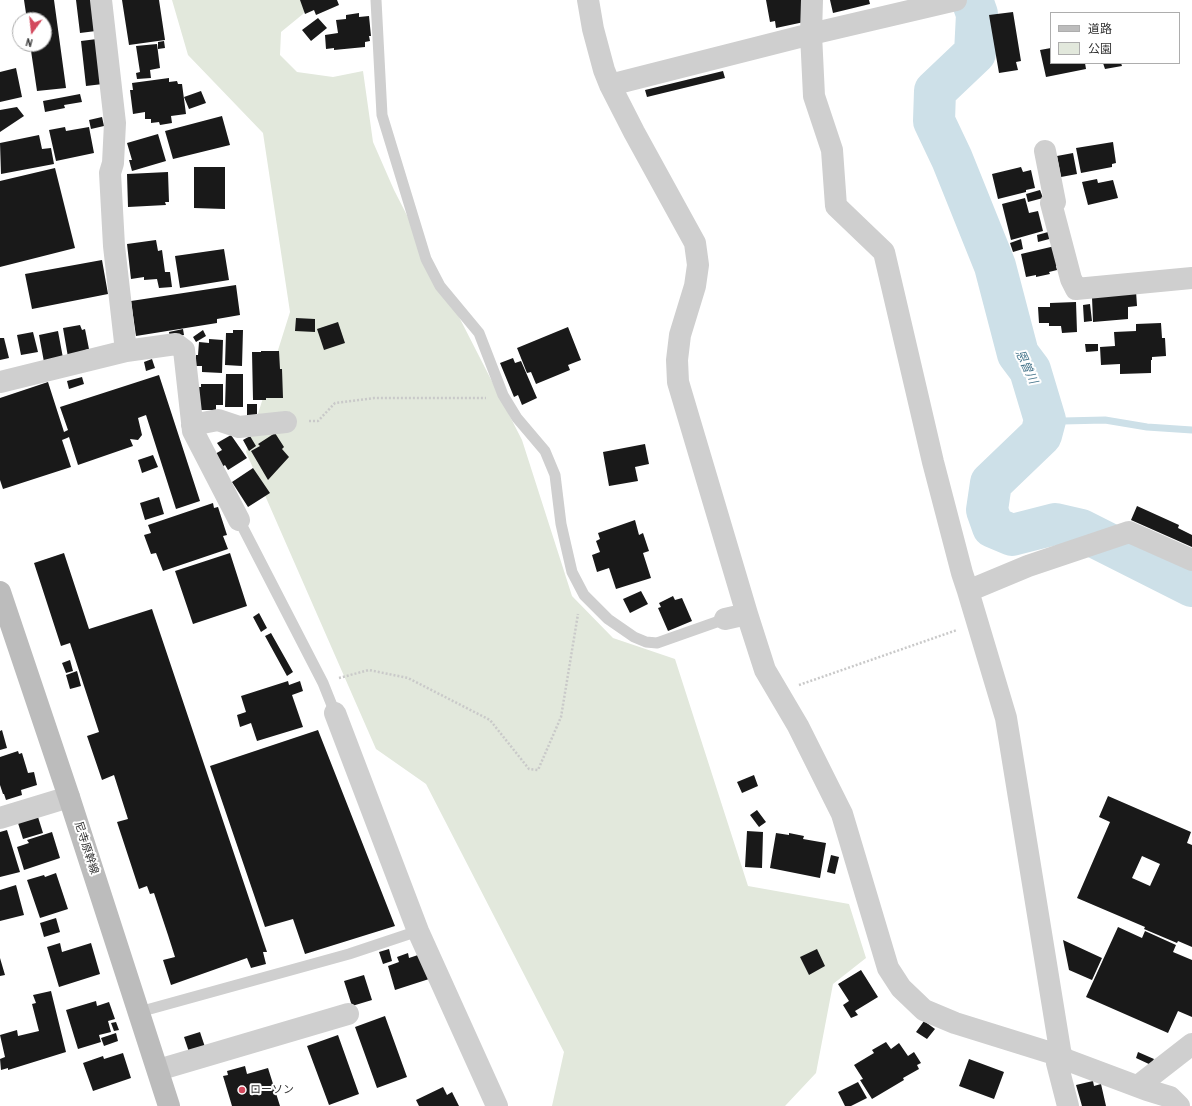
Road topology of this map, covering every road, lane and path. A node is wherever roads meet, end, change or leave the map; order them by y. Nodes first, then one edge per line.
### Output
1 (101, 0) edge
2 (376, 0) edge
3 (588, 0) edge
4 (812, 0) edge
5 (948, 2) edge
6 (811, 34) junction
7 (610, 85) junction
8 (1045, 151) dead end
9 (1192, 278) edge
10 (126, 350) junction
11 (0, 382) edge
12 (505, 398) junction
13 (318, 421) dead end
14 (286, 422) dead end
15 (192, 425) junction
16 (239, 520) joint
17 (1192, 560) edge
18 (968, 591) junction
19 (0, 592) edge
20 (584, 595) junction
21 (747, 614) junction
22 (726, 619) joint
23 (976, 624) junction
24 (323, 682) junction
25 (778, 692) junction
26 (335, 713) joint
27 (69, 797) junction
28 (0, 818) edge
29 (418, 931) junction
30 (139, 1012) junction
31 (348, 1014) dead end
32 (1192, 1044) edge
33 (1061, 1056) junction
34 (158, 1070) junction
35 (1138, 1086) junction
36 (169, 1106) edge
37 (497, 1106) edge
38 (1068, 1106) edge
39 (1179, 1106) edge

1 - 10 street
2 - 12 lane
3 - 7 street
4 - 6 street
5 - 6 street
6 - 7 street
6 - 18 street
7 - 21 street
8 - 9 street
10 - 11 street
10 - 15 street
12 - 13 path
12 - 20 lane
14 - 15 street
15 - 16 street
16 - 24 lane
17 - 18 street
18 - 23 street
19 - 27 street, 尼寺原幹線
20 - 22 lane
20 - 24 path
21 - 22 street
21 - 25 street
23 - 25 path
23 - 33 street
24 - 26 lane
25 - 33 street
26 - 29 street
27 - 28 street
27 - 30 street, 尼寺原幹線
29 - 30 lane
29 - 37 street
30 - 34 street, 尼寺原幹線
31 - 34 street
32 - 35 street
33 - 35 street
33 - 38 street
34 - 36 street, 尼寺原幹線
35 - 39 street

